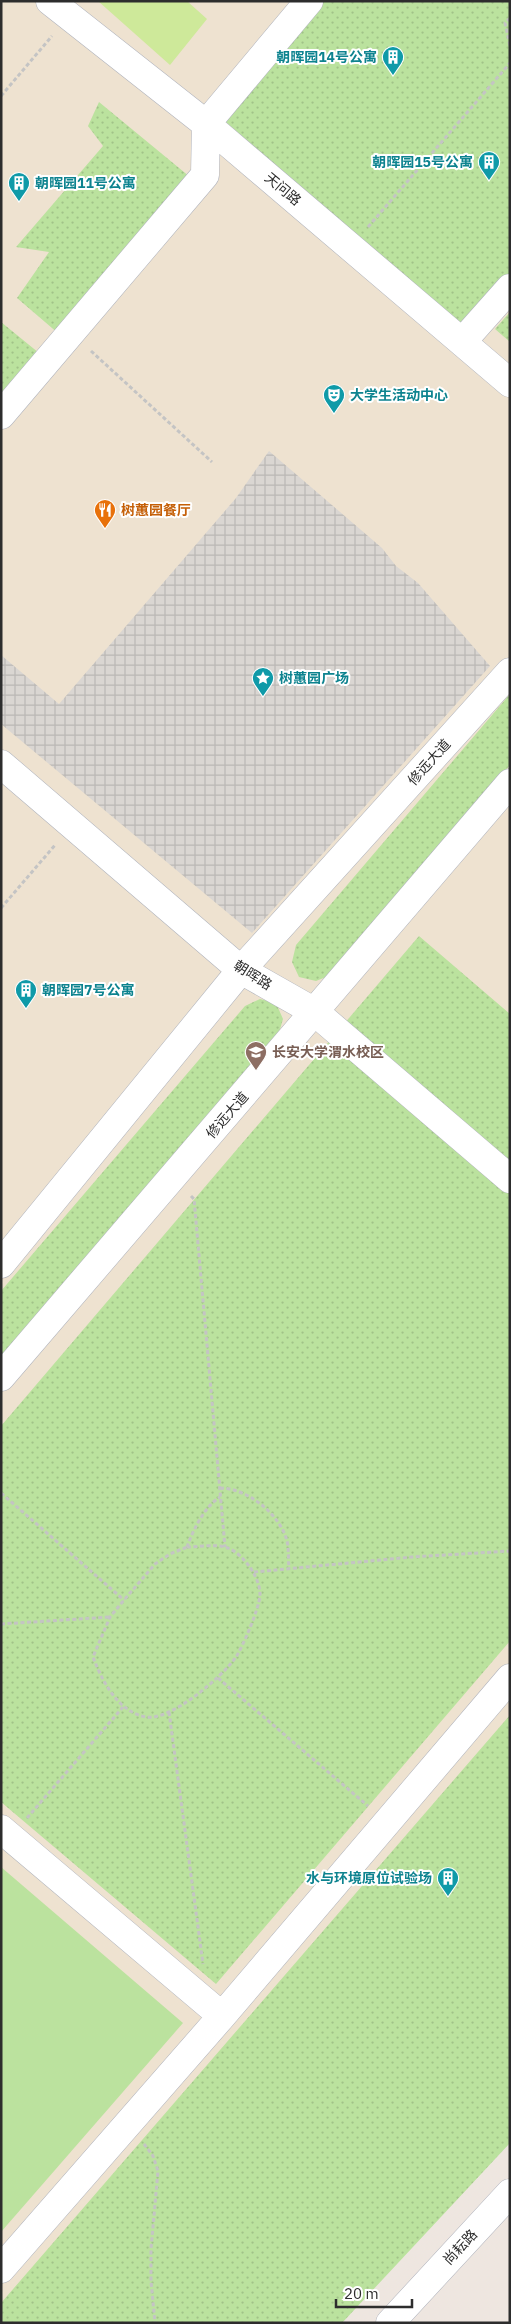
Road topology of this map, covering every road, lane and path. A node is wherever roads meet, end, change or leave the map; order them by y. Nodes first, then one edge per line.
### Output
1 (310, 1) edge
2 (60, 9) edge
3 (510, 18) edge
4 (510, 46) edge
5 (510, 62) edge
6 (1, 96) edge
7 (206, 124) junction
8 (351, 247) junction
9 (510, 288) edge
10 (72, 333) junction
11 (462, 342) junction
12 (510, 383) edge
13 (1, 415) edge
14 (212, 462) dead end
15 (510, 672) edge
16 (1, 764) edge
17 (510, 783) edge
18 (72, 826) junction
19 (1, 908) edge
20 (240, 970) junction
21 (315, 1012) junction
22 (172, 1179) junction
23 (510, 1179) edge
24 (1, 1264) edge
25 (1, 1377) edge
26 (220, 1488) junction
27 (1, 1493) edge
28 (220, 1497) junction
29 (187, 1547) junction
30 (225, 1547) junction
31 (510, 1550) edge
32 (289, 1568) junction
33 (254, 1572) junction
34 (124, 1600) junction
35 (110, 1617) junction
36 (1, 1624) edge
37 (218, 1678) junction
38 (510, 1678) edge
39 (123, 1707) junction
40 (169, 1712) junction
41 (387, 1822) junction
42 (6, 1833) edge
43 (204, 1970) dead end
44 (222, 2016) junction
45 (125, 2127) junction
46 (510, 2193) edge
47 (1, 2269) edge
48 (155, 2323) edge
49 (390, 2323) edge

1 - 7 street
2 - 6 path
2 - 7 street, 天问路
3 - 4 path
5 - 8 path
7 - 8 street, 天问路
7 - 10 street
8 - 11 street, 天问路
9 - 11 street
10 - 13 street
10 - 14 path
11 - 12 street, 天问路
15 - 20 street, 修远大道
16 - 18 street, 朝晖路
17 - 21 street, 修远大道
18 - 19 path
18 - 20 street, 朝晖路
20 - 21 street, 朝晖路
20 - 24 street, 修远大道
21 - 22 street, 修远大道
21 - 23 street, 朝晖路
22 - 25 street, 修远大道
22 - 26 path
26 - 28 path
26 - 32 path
27 - 34 path
28 - 29 path
28 - 30 path
29 - 30 path
29 - 34 path
30 - 33 path
31 - 32 path
32 - 33 path
33 - 37 path
34 - 35 path
35 - 36 path
35 - 39 path
37 - 40 path
37 - 41 path
38 - 41 street
39 - 40 path
39 - 42 path
40 - 43 path
41 - 44 street
42 - 44 street
44 - 45 street
45 - 47 street
45 - 48 path
46 - 49 street, 尚耘路

